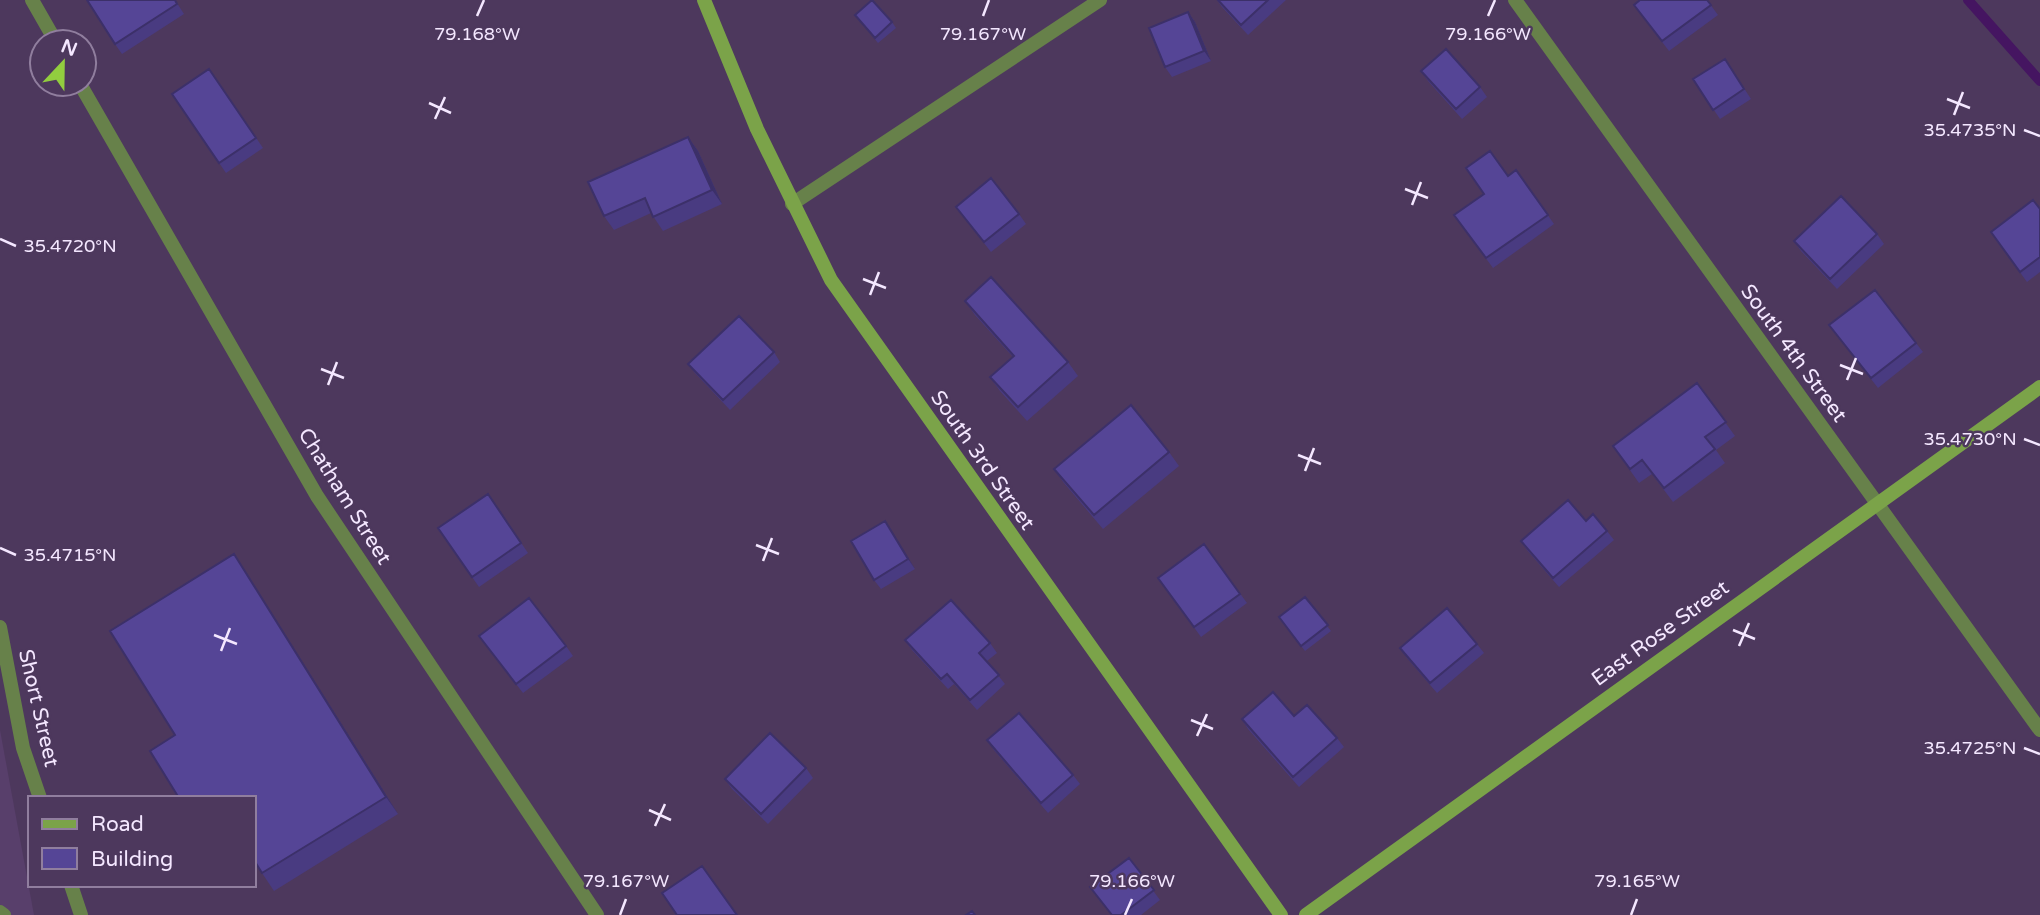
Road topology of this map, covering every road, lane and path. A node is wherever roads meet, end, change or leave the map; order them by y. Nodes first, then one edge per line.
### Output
1 (32, 0) edge
2 (704, 0) edge
3 (1100, 0) edge
4 (1515, 0) edge
5 (48, 28) edge
6 (88, 98) edge
7 (792, 204) junction
8 (2040, 387) edge
9 (1876, 503) junction
10 (0, 627) edge
11 (4, 674) edge
12 (2040, 730) edge
13 (39, 796) edge
14 (72, 887) edge
15 (81, 915) edge
16 (597, 915) edge
17 (1280, 915) edge
18 (1306, 915) edge

1 - 5 street
2 - 7 street, South 3rd Street
3 - 7 street
4 - 9 street, South 4th Street
6 - 16 street, Chatham Street
7 - 17 street, South 3rd Street
8 - 9 street, East Rose Street
9 - 12 street, South 4th Street
9 - 18 street, East Rose Street
10 - 11 street, Short Street
11 - 13 street, Short Street
14 - 15 street

